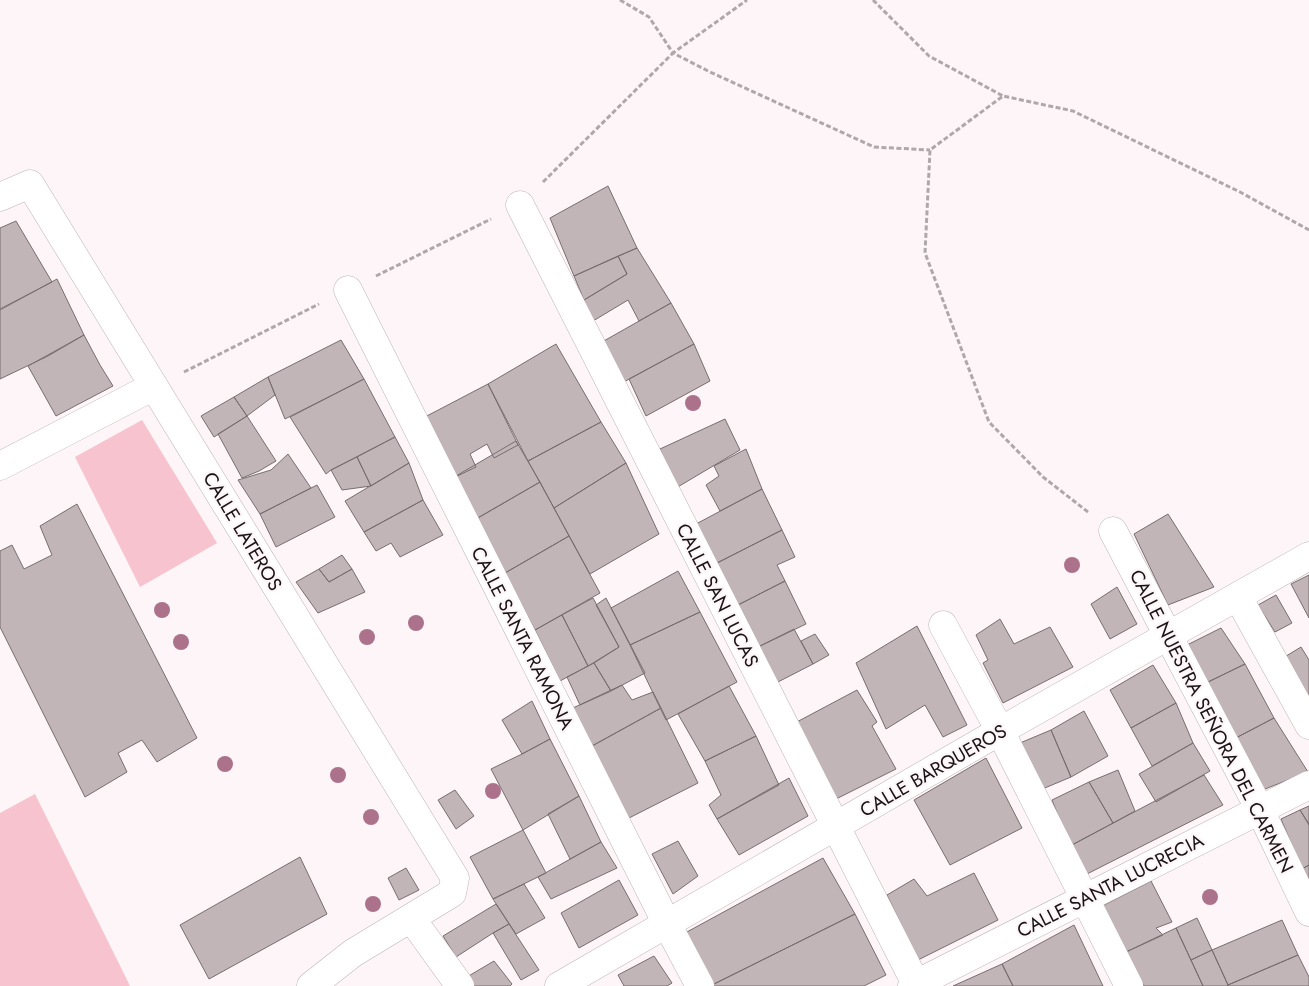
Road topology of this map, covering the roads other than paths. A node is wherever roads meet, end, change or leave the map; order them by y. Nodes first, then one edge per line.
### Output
1 (0, 197) edge
2 (520, 205) road end
3 (348, 290) dead end
4 (154, 386) junction
5 (0, 466) edge
6 (1114, 531) road end
7 (1309, 556) edge
8 (1238, 597) junction
9 (944, 625) dead end
10 (1168, 636) junction
11 (1309, 725) edge
12 (1000, 731) junction
13 (1309, 785) edge
14 (1260, 810) junction
15 (835, 827) junction
16 (1084, 898) junction
17 (1309, 912) edge
18 (411, 918) junction
19 (667, 924) junction
20 (915, 985) edge
21 (311, 986) edge
22 (460, 986) edge
23 (559, 986) edge
24 (700, 986) edge
25 (1129, 986) edge

1 - 4 street, CALLE LATEROS
2 - 15 street, CALLE SAN LUCAS
3 - 19 street, CALLE SANTA RAMONA
4 - 5 street
4 - 18 street, CALLE LATEROS
6 - 10 street, CALLE NUESTRA SEÑORA DEL CARMEN
7 - 8 street, CALLE BARQUEROS
8 - 10 street, CALLE BARQUEROS
8 - 11 street
9 - 12 street
10 - 12 street, CALLE BARQUEROS
10 - 14 street, CALLE NUESTRA SEÑORA DEL CARMEN
12 - 15 street, CALLE BARQUEROS
12 - 16 street
13 - 14 street, CALLE SANTA LUCRECIA
14 - 16 street, CALLE SANTA LUCRECIA
14 - 17 street, CALLE NUESTRA SEÑORA DEL CARMEN
15 - 19 street, CALLE BARQUEROS
15 - 20 street, CALLE SAN LUCAS
16 - 20 street, CALLE SANTA LUCRECIA
16 - 25 street
18 - 21 street
18 - 22 street
19 - 23 street, CALLE BARQUEROS
19 - 24 street, CALLE SANTA RAMONA

